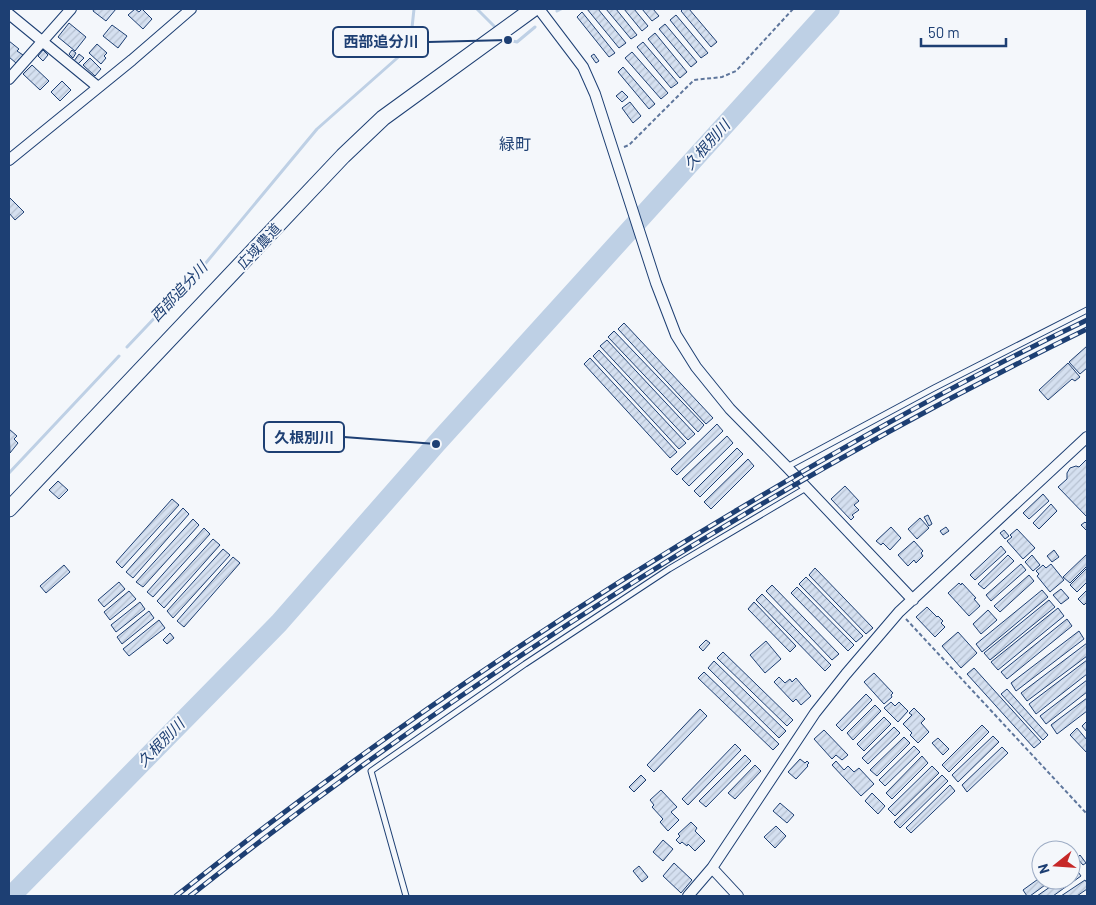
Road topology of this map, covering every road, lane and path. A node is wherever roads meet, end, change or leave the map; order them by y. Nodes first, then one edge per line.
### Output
1 (71, 9) edge
2 (191, 9) edge
3 (533, 9) edge
4 (539, 9) edge
5 (792, 9) edge
6 (9, 14) edge
7 (42, 41) junction
8 (9, 79) edge
9 (98, 87) junction
10 (614, 153) junction
11 (9, 160) edge
12 (1087, 310) edge
13 (1087, 437) edge
14 (787, 467) junction
15 (807, 487) junction
16 (9, 509) edge
17 (913, 600) junction
18 (899, 612) junction
19 (1087, 814) edge
20 (712, 868) junction
21 (406, 896) edge
22 (688, 896) edge
23 (738, 896) edge

1 - 7 street
2 - 9 street
3 - 16 street, 広域農道
4 - 10 street
5 - 10 path
6 - 7 street
7 - 8 street
7 - 9 street
9 - 11 street
10 - 14 street
12 - 14 lane
13 - 17 street
14 - 15 street
15 - 17 street
15 - 21 lane
17 - 18 street
18 - 19 path
18 - 20 street
20 - 22 street
20 - 23 street

